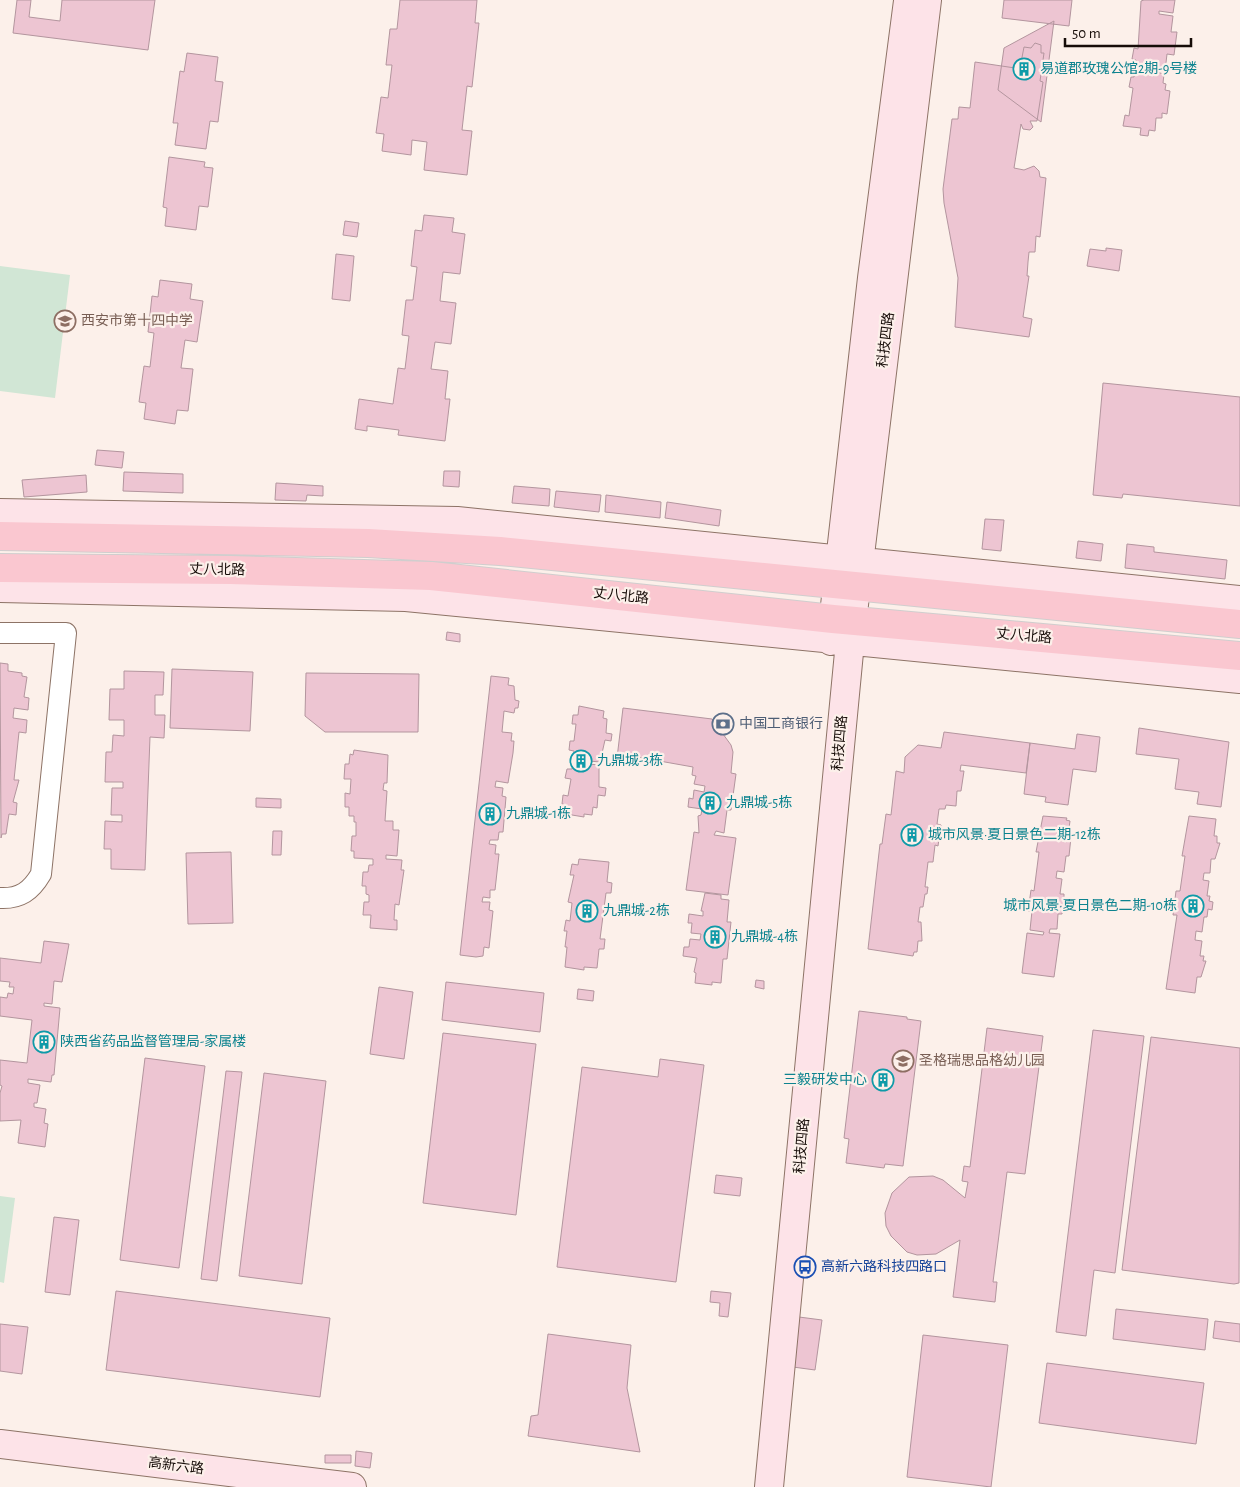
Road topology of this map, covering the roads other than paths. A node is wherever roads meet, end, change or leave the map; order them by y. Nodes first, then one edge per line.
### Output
1 (908, 0) edge
2 (927, 0) edge
3 (0, 513) edge
4 (0, 536) edge
5 (0, 568) edge
6 (848, 572) junction
7 (0, 588) edge
8 (1240, 600) edge
9 (1240, 624) edge
10 (841, 629) junction
11 (0, 633) edge
12 (1240, 656) edge
13 (1240, 679) edge
14 (0, 898) edge
15 (0, 1444) edge
16 (352, 1487) edge
17 (752, 1487) edge
18 (769, 1487) edge

1 - 6 street, 科技四路
2 - 6 street, 科技四路
3 - 6 street
4 - 6 main road
5 - 10 main road, 丈八北路
6 - 8 street
6 - 9 main road
6 - 10 street, 科技四路
7 - 10 street
10 - 12 main road, 丈八北路
10 - 13 street
10 - 17 street, 科技四路
10 - 18 street, 科技四路
11 - 14 street
15 - 16 street, 高新六路

